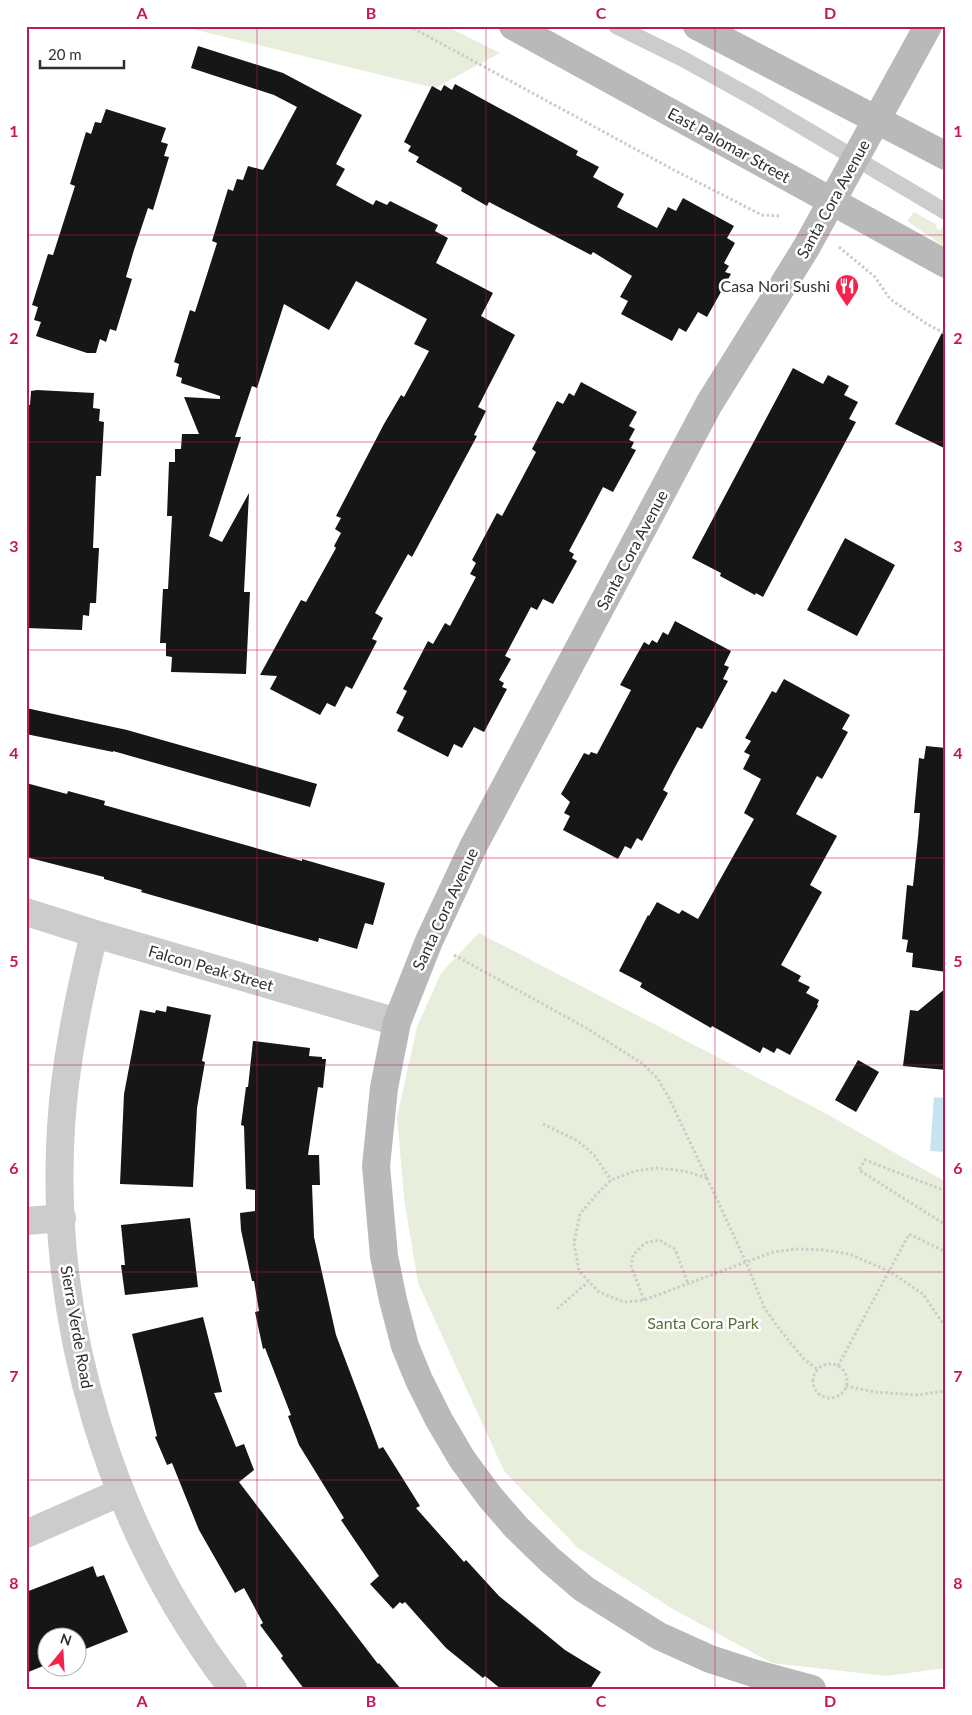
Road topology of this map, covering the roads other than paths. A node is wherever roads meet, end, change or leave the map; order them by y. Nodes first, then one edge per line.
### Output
1 (512, 26) edge
2 (616, 26) edge
3 (697, 26) edge
4 (928, 26) edge
5 (877, 121) junction
6 (946, 156) edge
7 (856, 159) junction
8 (832, 201) junction
9 (946, 212) edge
10 (946, 264) edge
11 (26, 912) edge
12 (94, 934) junction
13 (397, 1022) junction
14 (62, 1218) junction
15 (26, 1221) edge
16 (121, 1492) junction
17 (26, 1534) edge
18 (233, 1689) edge
19 (812, 1689) edge

1 - 8 street, East Palomar Street
2 - 7 lane
3 - 5 street
4 - 5 street, Santa Cora Avenue
5 - 6 street
5 - 7 street, Santa Cora Avenue
7 - 8 street, Santa Cora Avenue
7 - 9 lane
8 - 10 street, East Palomar Street
8 - 13 street, Santa Cora Avenue
11 - 12 street, Falcon Peak Street
12 - 13 street, Falcon Peak Street
12 - 14 street, Sierra Verde Road
13 - 19 street, Santa Cora Avenue
14 - 15 street
14 - 16 street, Sierra Verde Road
16 - 17 street
16 - 18 street, Sierra Verde Road

